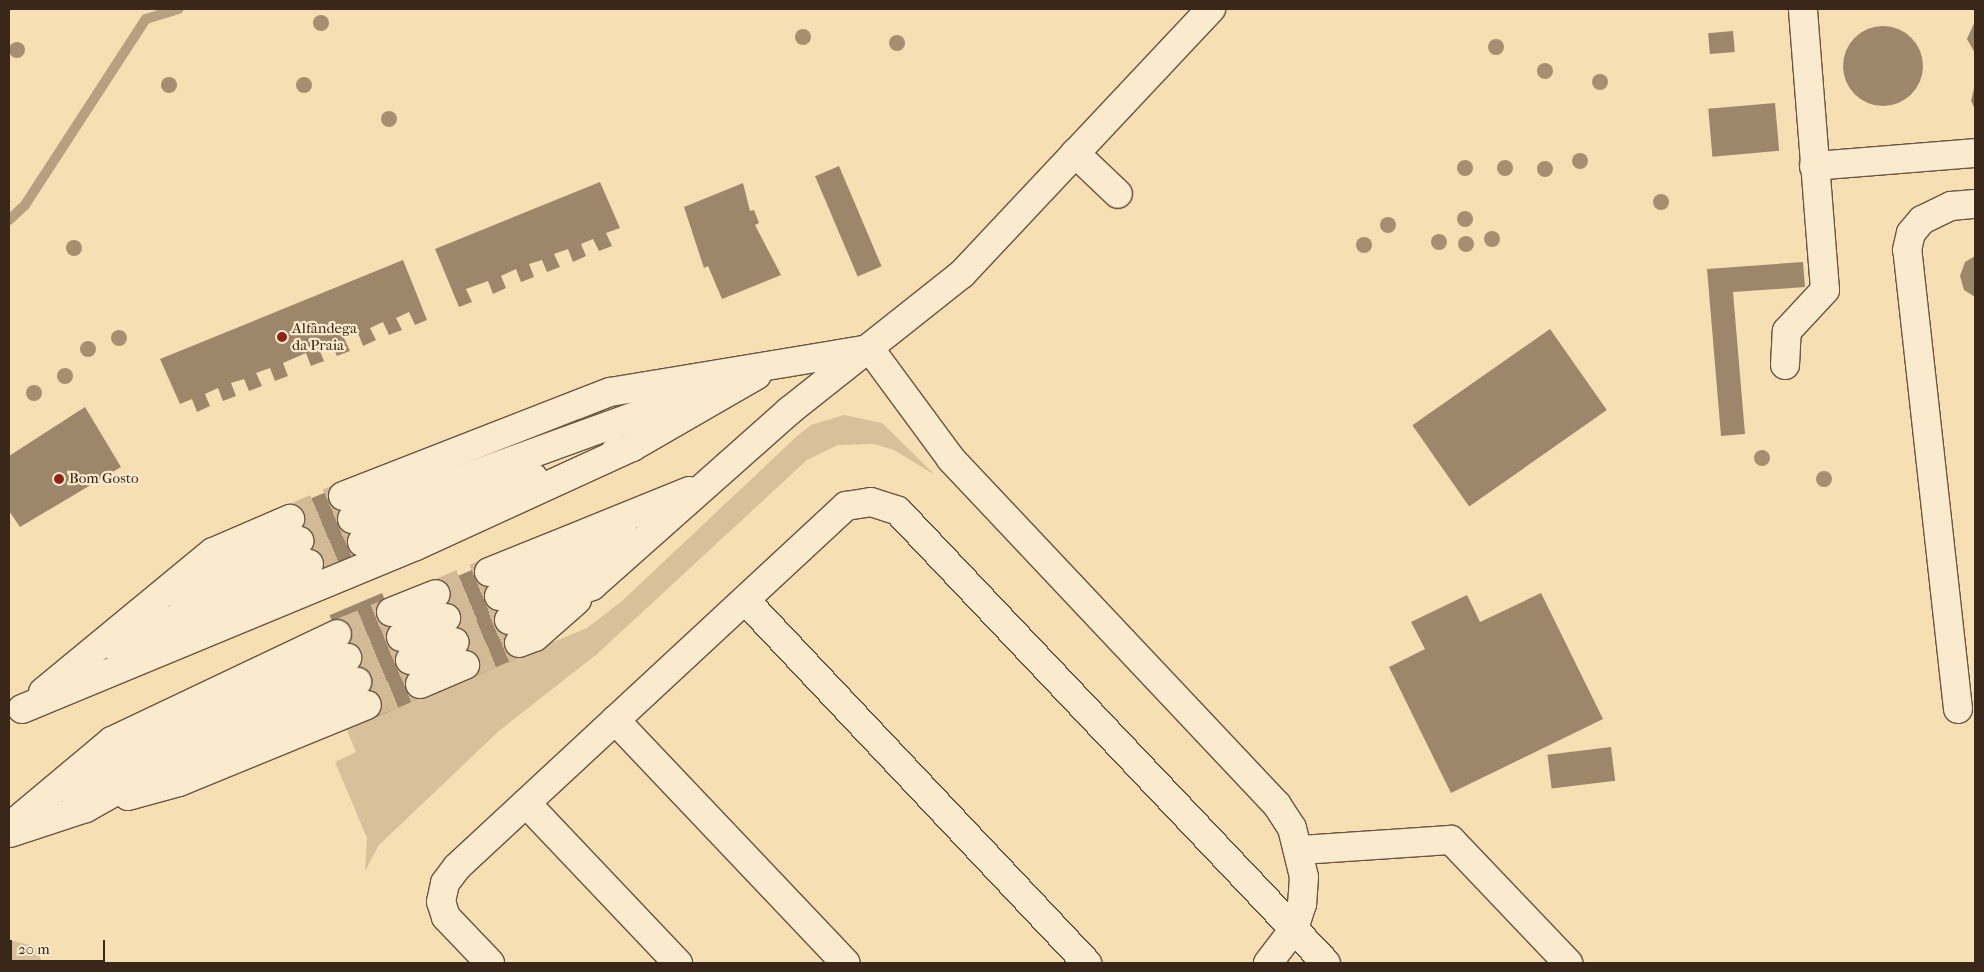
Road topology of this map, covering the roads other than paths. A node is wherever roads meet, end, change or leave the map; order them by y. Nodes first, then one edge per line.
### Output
1 (1211, 9) edge
2 (1803, 9) edge
3 (1075, 153) junction
4 (1975, 154) edge
5 (1814, 166) junction
6 (1118, 194) dead end
7 (1975, 204) edge
8 (870, 350) junction
9 (1785, 365) dead end
10 (769, 368) junction
11 (632, 447) junction
12 (708, 483) junction
13 (650, 534) junction
14 (745, 600) junction
15 (504, 608) junction
16 (451, 630) joint
17 (86, 656) junction
18 (1958, 709) dead end
19 (15, 714) edge
20 (615, 720) junction
21 (526, 803) junction
22 (9, 830) edge
23 (1300, 850) junction
24 (1294, 929) junction
25 (490, 963) edge
26 (678, 963) edge
27 (846, 963) edge
28 (1087, 963) edge
29 (1268, 963) edge
30 (1326, 963) edge
31 (1568, 963) edge

1 - 3 lane
2 - 5 lane
3 - 6 lane
3 - 8 lane
4 - 5 lane
5 - 9 lane
7 - 18 lane
8 - 10 lane
8 - 12 lane
8 - 23 lane
10 - 11 lane
10 - 11 lane
11 - 19 lane
12 - 13 lane
12 - 15 lane
13 - 15 lane
13 - 15 lane
14 - 20 lane
14 - 24 lane
14 - 28 lane
16 - 16 lane
17 - 17 lane
17 - 19 lane
20 - 21 lane
20 - 27 lane
21 - 25 lane
21 - 26 lane
22 - 22 lane
23 - 24 lane
23 - 31 lane
24 - 29 lane
24 - 30 lane

